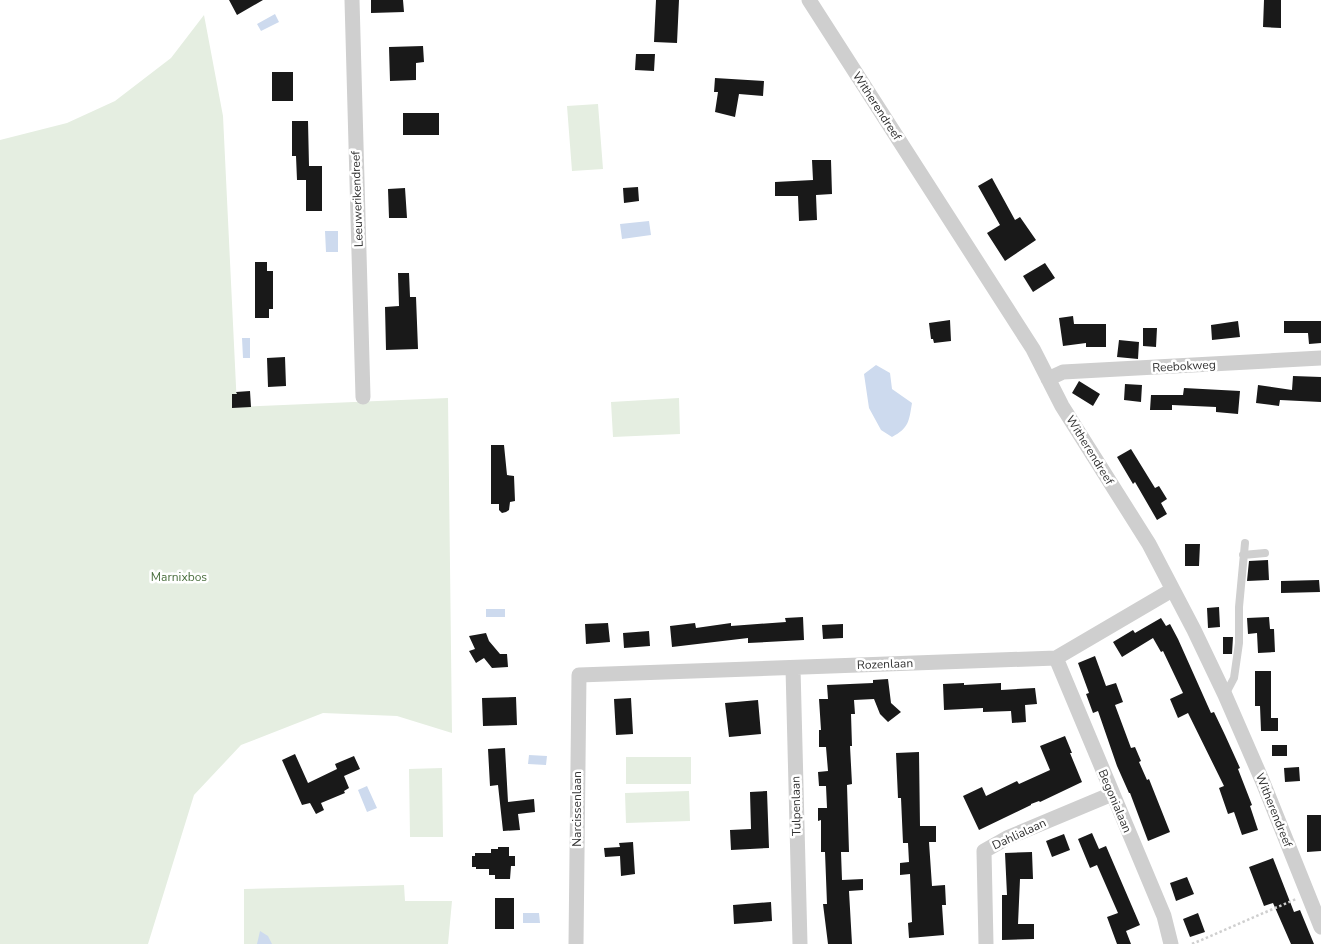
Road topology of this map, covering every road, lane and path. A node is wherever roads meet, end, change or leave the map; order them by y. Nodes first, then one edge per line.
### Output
1 (352, 0) edge
2 (809, 0) edge
3 (1321, 358) edge
4 (1048, 379) junction
5 (363, 397) dead end
6 (1245, 543) dead end
7 (1265, 554) dead end
8 (1243, 555) junction
9 (1172, 590) junction
10 (1056, 658) junction
11 (793, 668) junction
12 (579, 674) joint
13 (1225, 695) junction
14 (1112, 794) junction
15 (1308, 894) junction
16 (1321, 927) edge
17 (576, 944) edge
18 (800, 944) edge
19 (986, 944) edge
20 (1170, 944) edge
21 (1192, 944) edge

1 - 5 street, Leeuwerikendreef
2 - 4 street, Witherendreef
3 - 4 street, Reebokweg
4 - 9 street, Witherendreef
6 - 8 lane
7 - 8 lane
8 - 13 lane
9 - 10 street, Rozenlaan
9 - 13 street, Witherendreef
10 - 11 street, Rozenlaan
10 - 14 street, Begonialaan
11 - 12 street, Rozenlaan
11 - 18 street, Tulpenlaan
12 - 17 street, Narcissenlaan
13 - 15 street, Witherendreef
14 - 19 street, Dahlialaan
14 - 20 street, Begonialaan
15 - 16 street, Witherendreef
15 - 21 path

